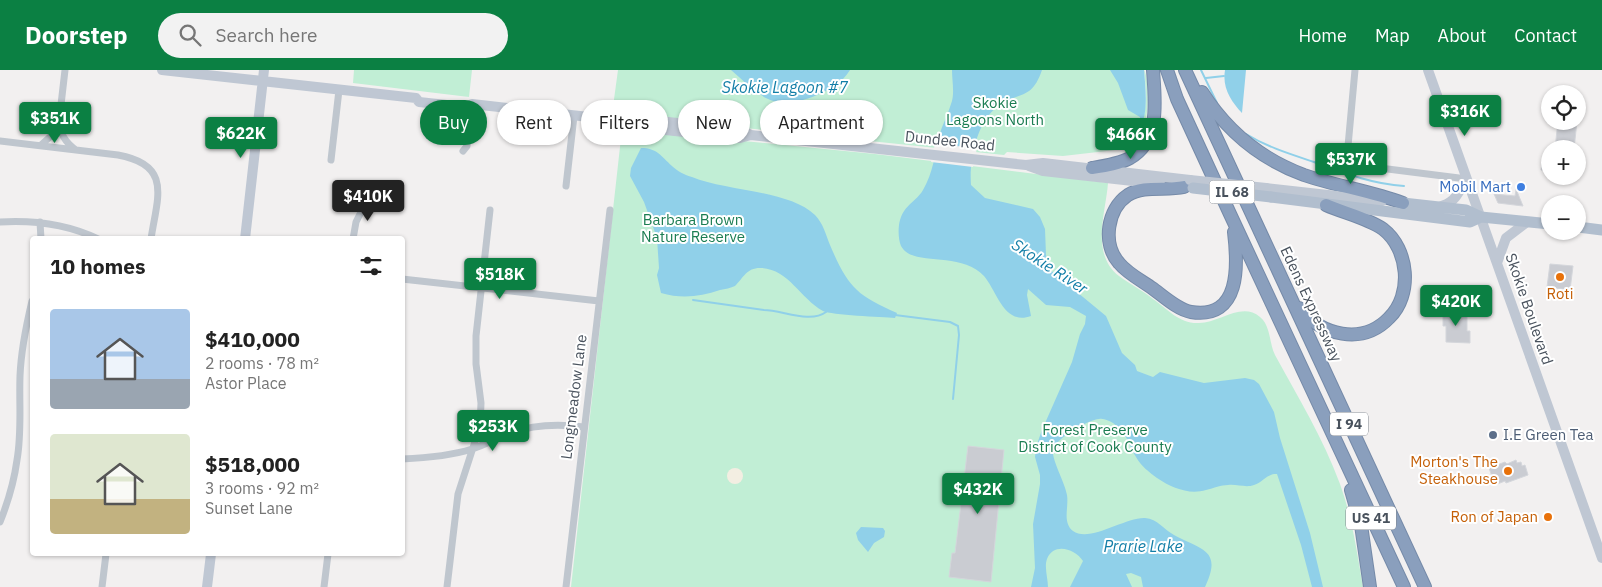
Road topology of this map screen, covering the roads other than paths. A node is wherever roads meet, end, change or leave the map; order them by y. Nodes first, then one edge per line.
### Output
1 (65, 70) edge
2 (162, 70) edge
3 (264, 70) edge
4 (1153, 70) edge
5 (1167, 70) edge
6 (1186, 70) edge
7 (1355, 70) edge
8 (1428, 70) edge
9 (263, 81) junction
10 (339, 90) junction
11 (420, 102) edge
12 (487, 106) edge
13 (574, 116) junction
14 (58, 122) junction
15 (0, 141) edge
16 (41, 145) junction
17 (467, 145) edge
18 (77, 150) junction
19 (463, 151) dead end
20 (331, 160) dead end
21 (1026, 165) junction
22 (1092, 168) junction
23 (1467, 179) junction
24 (1189, 185) junction
25 (566, 186) dead end
26 (1268, 192) junction
27 (367, 200) dead end
28 (1403, 203) junction
29 (1326, 205) junction
30 (1438, 207) junction
31 (490, 210) dead end
32 (610, 210) dead end
33 (1481, 217) junction
34 (1233, 220) junction
35 (0, 222) edge
36 (40, 222) junction
37 (1527, 222) junction
38 (1541, 223) edge
39 (1586, 228) edge
40 (1602, 230) edge
41 (41, 236) edge
42 (90, 236) edge
43 (151, 236) edge
44 (245, 236) edge
45 (353, 236) edge
46 (1497, 263) junction
47 (405, 279) edge
48 (482, 286) junction
49 (1290, 295) junction
50 (599, 301) junction
51 (30, 309) edge
52 (584, 427) junction
53 (472, 449) junction
54 (1340, 449) junction
55 (405, 459) edge
56 (0, 522) edge
57 (1409, 552) junction
58 (106, 556) edge
59 (211, 556) edge
60 (328, 556) edge
61 (1602, 558) edge
62 (102, 587) edge
63 (207, 587) edge
64 (324, 587) edge
65 (447, 587) edge
66 (566, 587) edge
67 (1370, 587) edge
68 (1404, 587) edge
69 (1425, 587) edge
70 (1429, 587) edge

1 - 14 street
2 - 9 main road, Dundee Road
3 - 9 main road
4 - 22 highway
5 - 34 highway, I 94
6 - 28 highway
6 - 49 highway, Edens Expressway / I 94
7 - 23 street
8 - 23 main road, Skokie Boulevard
9 - 10 main road, Dundee Road
9 - 44 main road
10 - 11 main road, Dundee Road
10 - 20 street
12 - 13 main road, Dundee Road
13 - 21 main road, Dundee Road
13 - 25 street
14 - 16 street
14 - 18 street
15 - 16 street
16 - 18 street
17 - 19 street
18 - 43 street
21 - 22 main road, Dundee Road
21 - 24 main road, Dundee Road
22 - 24 main road, Dundee Road
23 - 30 main road
23 - 33 main road, Skokie Boulevard
24 - 26 main road, Dundee Road / IL 68, bridge
24 - 34 highway
26 - 28 main road, Dundee Road
26 - 29 main road, Dundee Road / IL 68
27 - 45 street
28 - 30 main road, Dundee Road / IL 68
29 - 33 main road, Dundee Road / IL 68
29 - 49 highway
30 - 33 main road, Dundee Road / IL 68
31 - 48 street
32 - 50 street, Longmeadow Lane
33 - 37 main road, Dundee Road / IL 68
33 - 46 main road, Skokie Boulevard
34 - 54 highway, I 94
35 - 36 street
36 - 41 street
36 - 42 street
37 - 38 main road, Dundee Road / IL 68
37 - 46 main road
39 - 40 main road
46 - 61 main road, Skokie Boulevard
47 - 48 street
48 - 50 street
48 - 53 street
49 - 57 highway, Edens Expressway / I 94
50 - 52 street, Longmeadow Lane
51 - 56 street
52 - 53 street
52 - 66 street, Longmeadow Lane
53 - 55 street
53 - 65 street
54 - 67 highway, I 94
54 - 68 highway, US 41
57 - 69 highway
57 - 70 highway, I 94
58 - 62 street
59 - 63 main road
60 - 64 street

